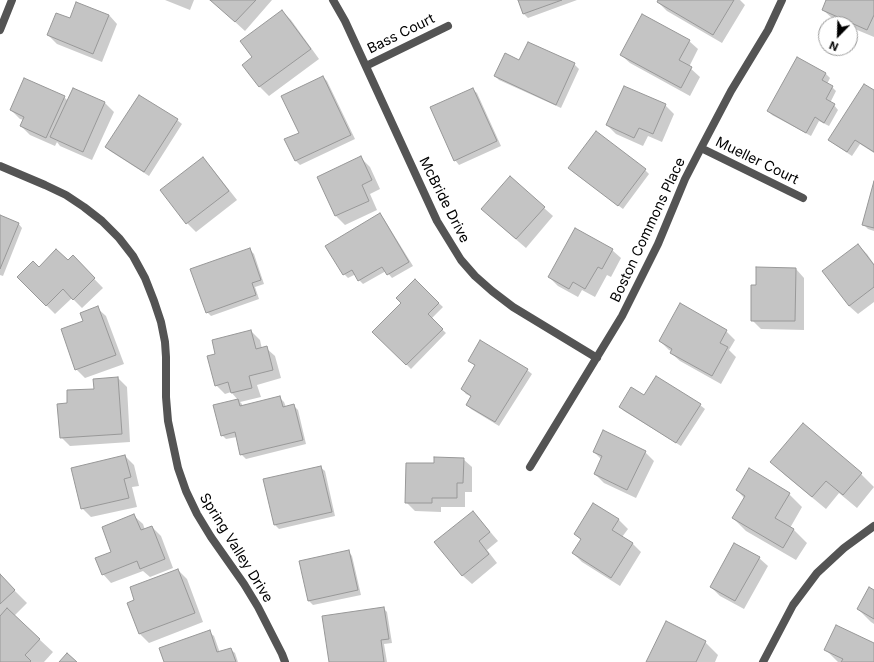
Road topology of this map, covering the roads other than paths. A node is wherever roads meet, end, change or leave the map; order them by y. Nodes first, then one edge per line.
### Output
1 (12, 0) edge
2 (333, 0) edge
3 (782, 0) edge
4 (448, 26) dead end
5 (0, 30) edge
6 (366, 66) junction
7 (700, 148) junction
8 (0, 166) edge
9 (803, 198) dead end
10 (597, 358) junction
11 (530, 467) dead end
12 (874, 526) edge
13 (285, 662) edge
14 (763, 662) edge

1 - 5 street
2 - 6 street, McBride Drive
3 - 7 street, Boston Commons Place
4 - 6 street, Bass Court
6 - 10 street, McBride Drive
7 - 9 street, Mueller Court
7 - 10 street, Boston Commons Place
8 - 13 street, Spring Valley Drive
10 - 11 street, Boston Commons Place
12 - 14 street

